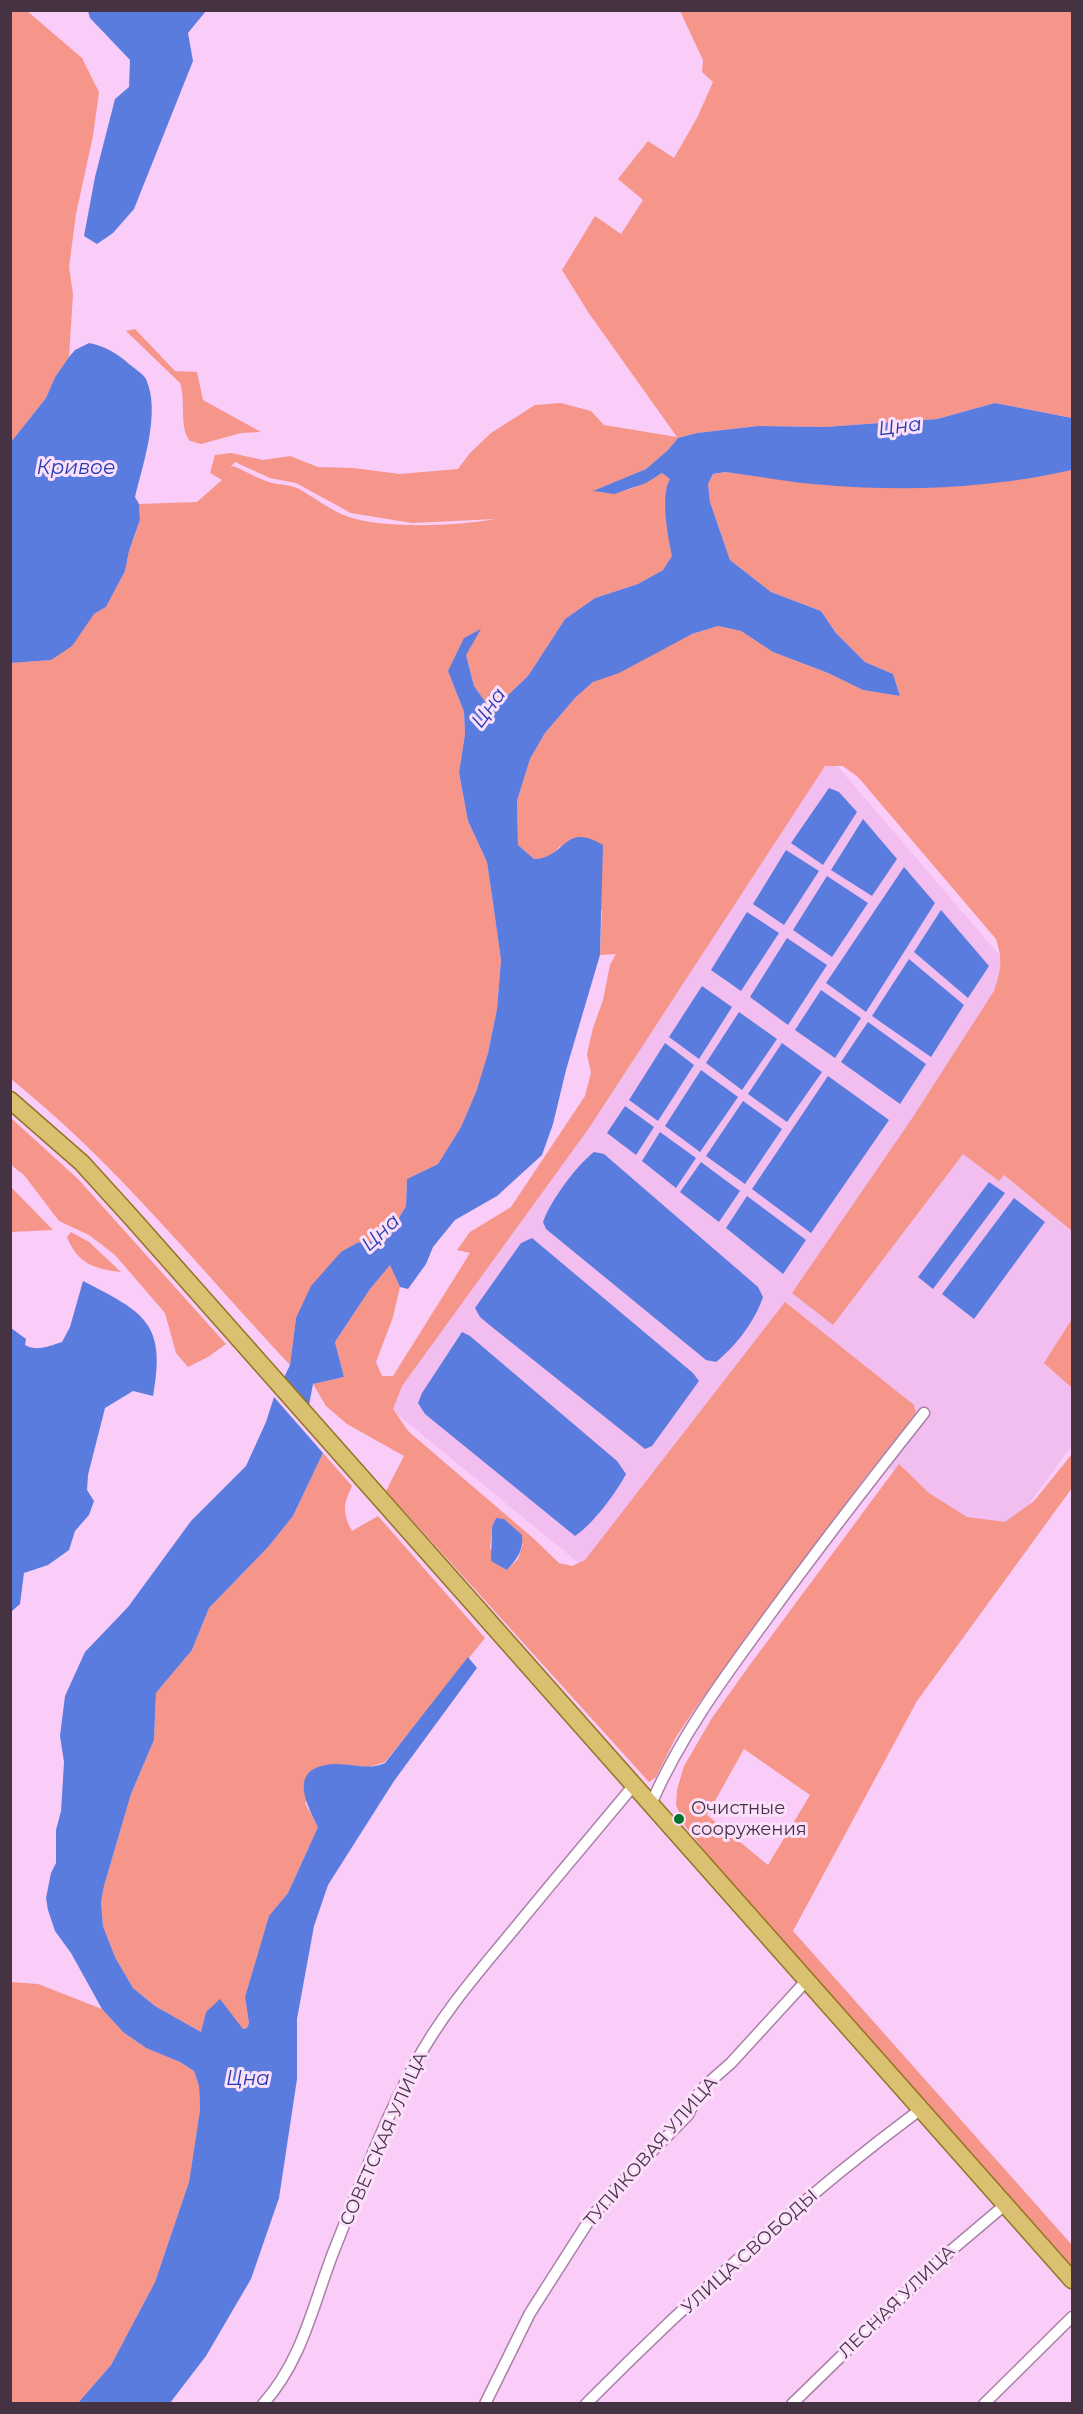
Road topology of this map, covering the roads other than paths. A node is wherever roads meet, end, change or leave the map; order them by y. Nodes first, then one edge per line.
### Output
1 (10, 1100) edge
2 (924, 1413) dead end
3 (634, 1785) junction
4 (651, 1804) junction
5 (807, 1980) junction
6 (921, 2109) junction
7 (1006, 2204) junction
8 (1072, 2280) edge
9 (1072, 2317) edge
10 (263, 2403) edge
11 (485, 2403) edge
12 (586, 2403) edge
13 (792, 2403) edge
14 (984, 2403) edge

1 - 3 main road
2 - 4 street
3 - 4 main road
3 - 10 street, СОВЕТСКАЯ УЛИЦА
4 - 5 main road
5 - 6 main road
5 - 11 street, ТУПИКОВАЯ УЛИЦА
6 - 7 main road
6 - 12 street, УЛИЦА СВОБОДЫ
7 - 8 main road
7 - 13 street, ЛЕСНАЯ УЛИЦА
9 - 14 street

